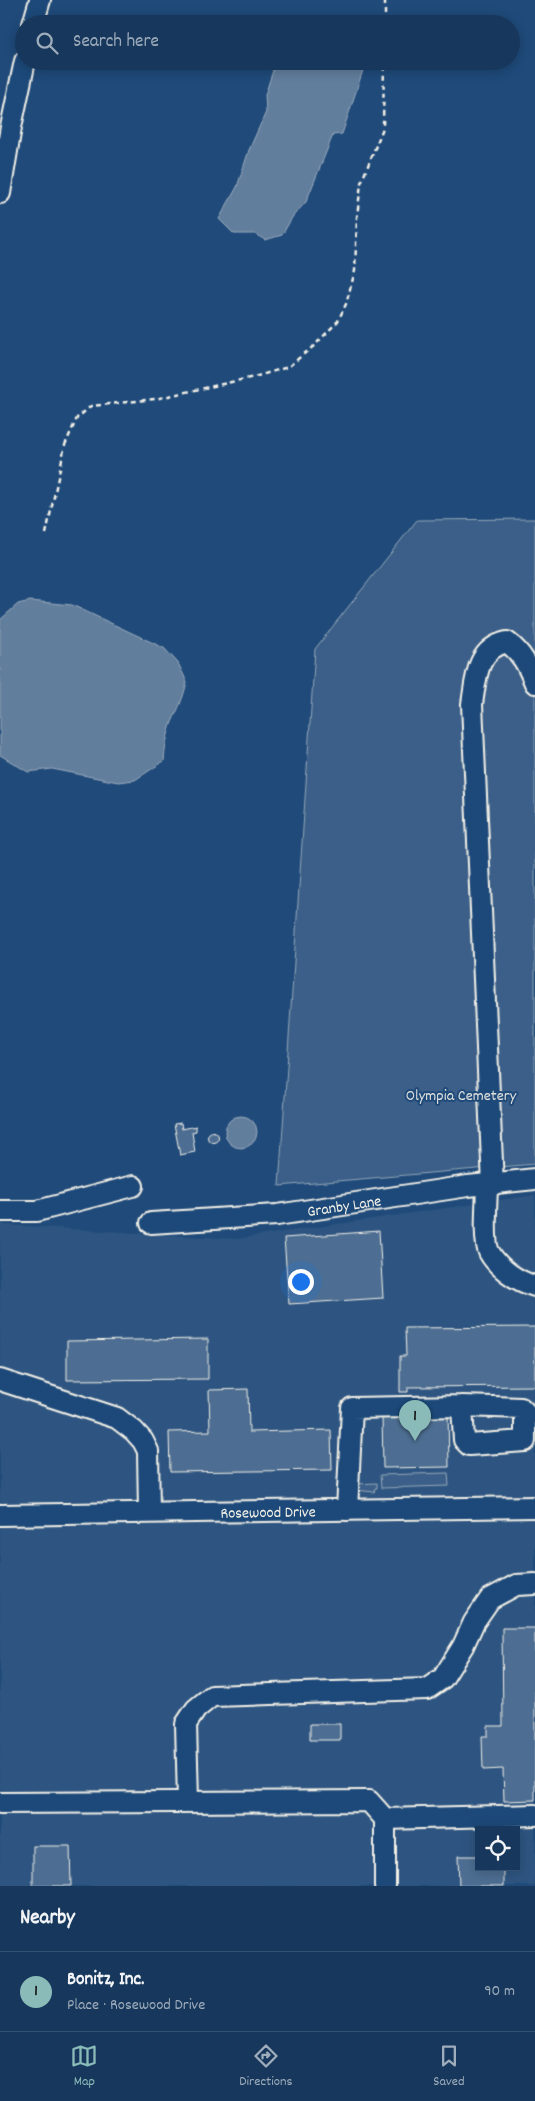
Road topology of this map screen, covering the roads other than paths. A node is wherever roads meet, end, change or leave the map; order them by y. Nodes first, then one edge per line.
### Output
1 (40, 0) edge
2 (36, 15) edge
3 (23, 70) edge
4 (0, 193) edge
5 (535, 683) edge
6 (535, 1180) edge
7 (490, 1185) junction
8 (133, 1186) dead end
9 (0, 1211) edge
10 (151, 1223) dead end
11 (535, 1286) edge
12 (0, 1380) edge
13 (462, 1406) dead end
14 (535, 1507) edge
15 (347, 1510) junction
16 (150, 1512) junction
17 (0, 1515) edge
18 (535, 1584) edge
19 (188, 1800) junction
20 (0, 1803) edge
21 (535, 1815) edge
22 (385, 1819) junction
23 (385, 1886) edge

1 - 2 street
3 - 4 street
5 - 7 street
6 - 7 street, Granby Lane
7 - 10 street, Granby Lane
7 - 11 street
8 - 9 street
12 - 16 street
13 - 15 street
14 - 15 street, Rosewood Drive
15 - 16 street, Rosewood Drive
16 - 17 street, Rosewood Drive
18 - 19 street
19 - 20 street
19 - 22 street
21 - 22 street
22 - 23 street

